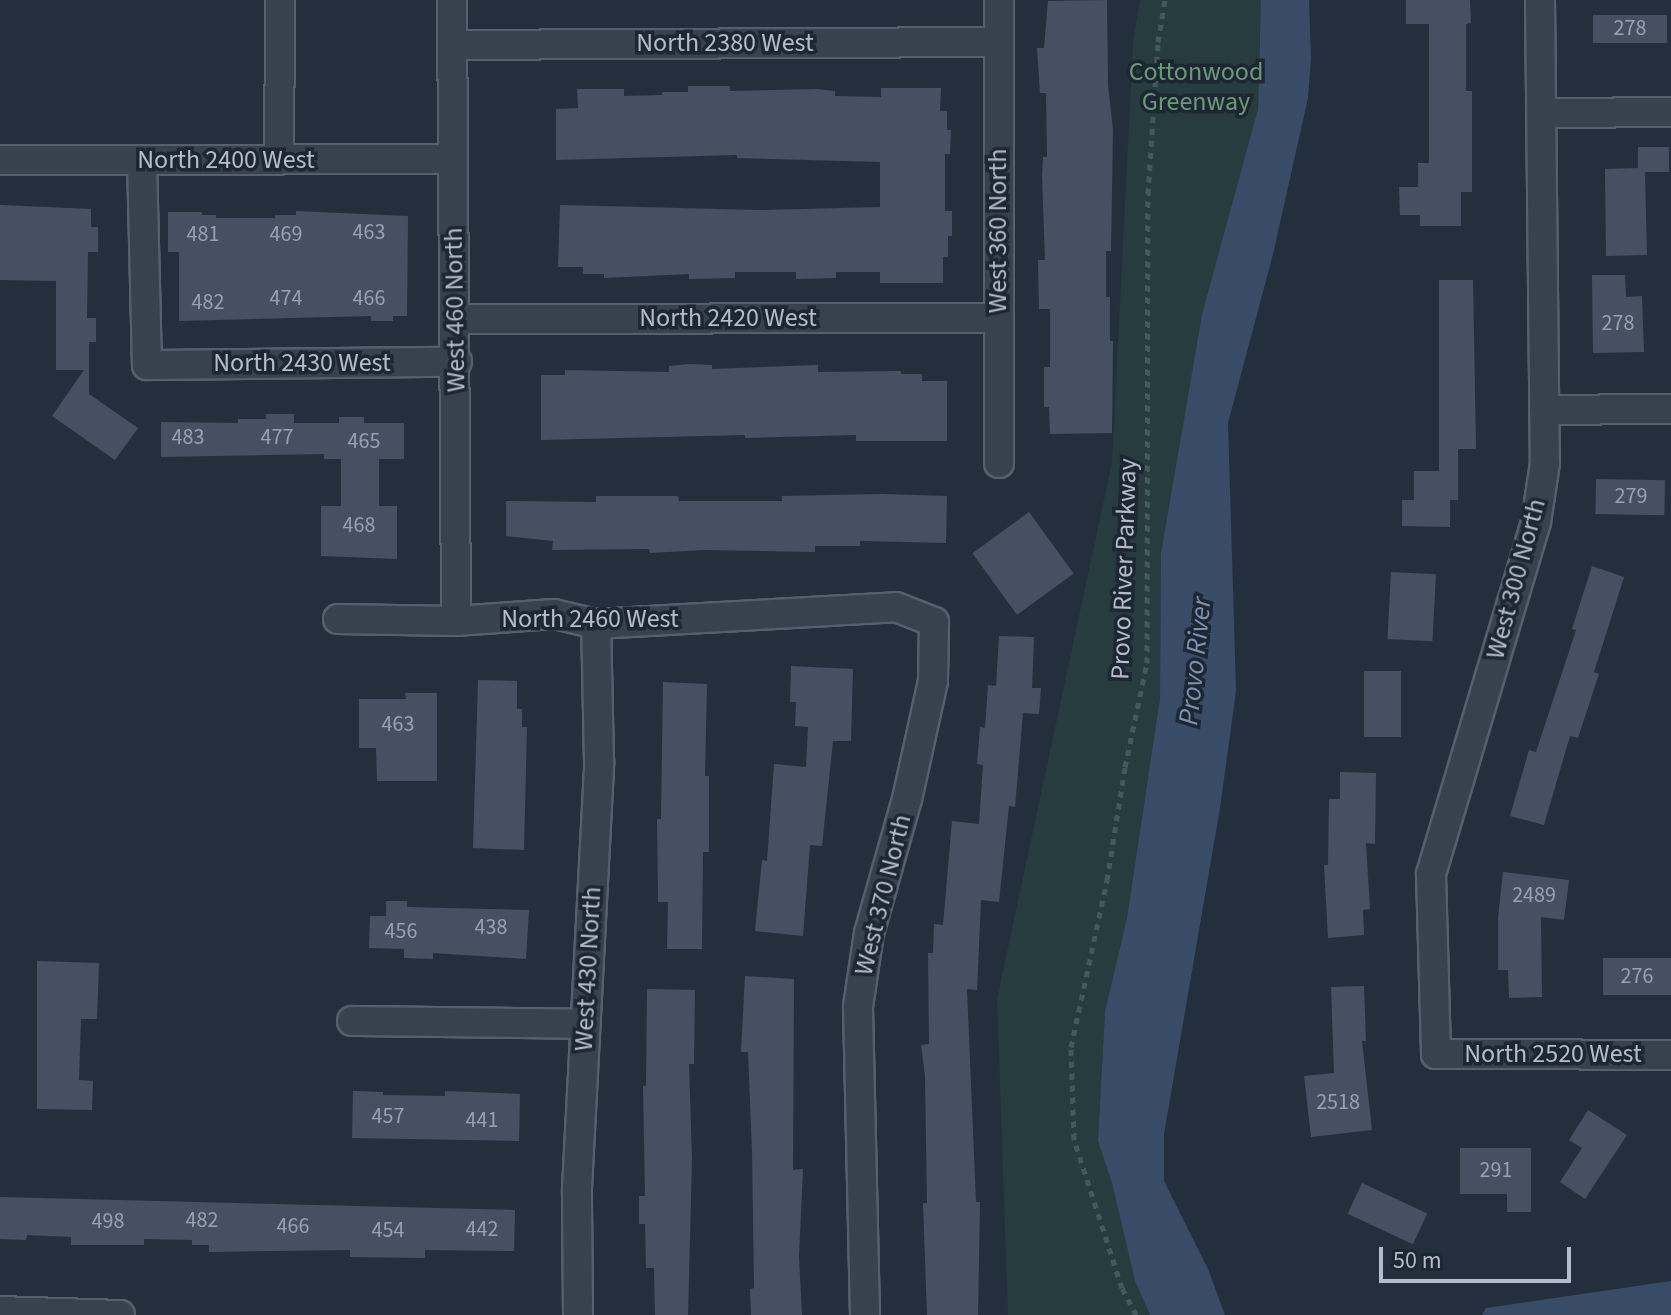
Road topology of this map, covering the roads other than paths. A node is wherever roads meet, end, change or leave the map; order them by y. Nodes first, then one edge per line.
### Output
1 (280, 0) edge
2 (452, 0) edge
3 (999, 0) edge
4 (1540, 0) edge
5 (997, 42) junction
6 (452, 45) junction
7 (1671, 112) edge
8 (1543, 113) junction
9 (452, 159) junction
10 (0, 160) edge
11 (279, 160) junction
12 (142, 161) junction
13 (998, 318) junction
14 (457, 319) junction
15 (457, 362) junction
16 (1671, 409) edge
17 (1544, 410) junction
18 (999, 463) dead end
19 (338, 619) dead end
20 (456, 621) junction
21 (934, 622) joint
22 (596, 624) junction
23 (352, 1021) dead end
24 (585, 1024) junction
25 (1436, 1054) joint
26 (1671, 1055) edge
27 (0, 1311) edge
28 (120, 1315) edge
29 (578, 1315) edge
30 (865, 1315) edge

1 - 11 street
2 - 6 street, West 460 North
3 - 5 street, West 360 North
4 - 8 street, West 300 North
5 - 6 street, North 2380 West
5 - 13 street, West 360 North
6 - 9 street, West 460 North
7 - 8 street
8 - 17 street, West 300 North
9 - 11 street, North 2400 West
9 - 14 street, West 460 North
10 - 12 street, North 2400 West
11 - 12 street, North 2400 West
12 - 15 street, North 2430 West
13 - 14 street, North 2420 West
13 - 18 street, West 360 North
14 - 15 street, West 460 North
15 - 20 street, West 460 North
16 - 17 street
17 - 25 street, West 300 North
19 - 20 street, North 2460 West
20 - 22 street, North 2460 West
21 - 22 street, North 2460 West
21 - 30 street, West 370 North
22 - 24 street, West 430 North
23 - 24 street
24 - 29 street, West 430 North
25 - 26 street, North 2520 West
27 - 28 street

